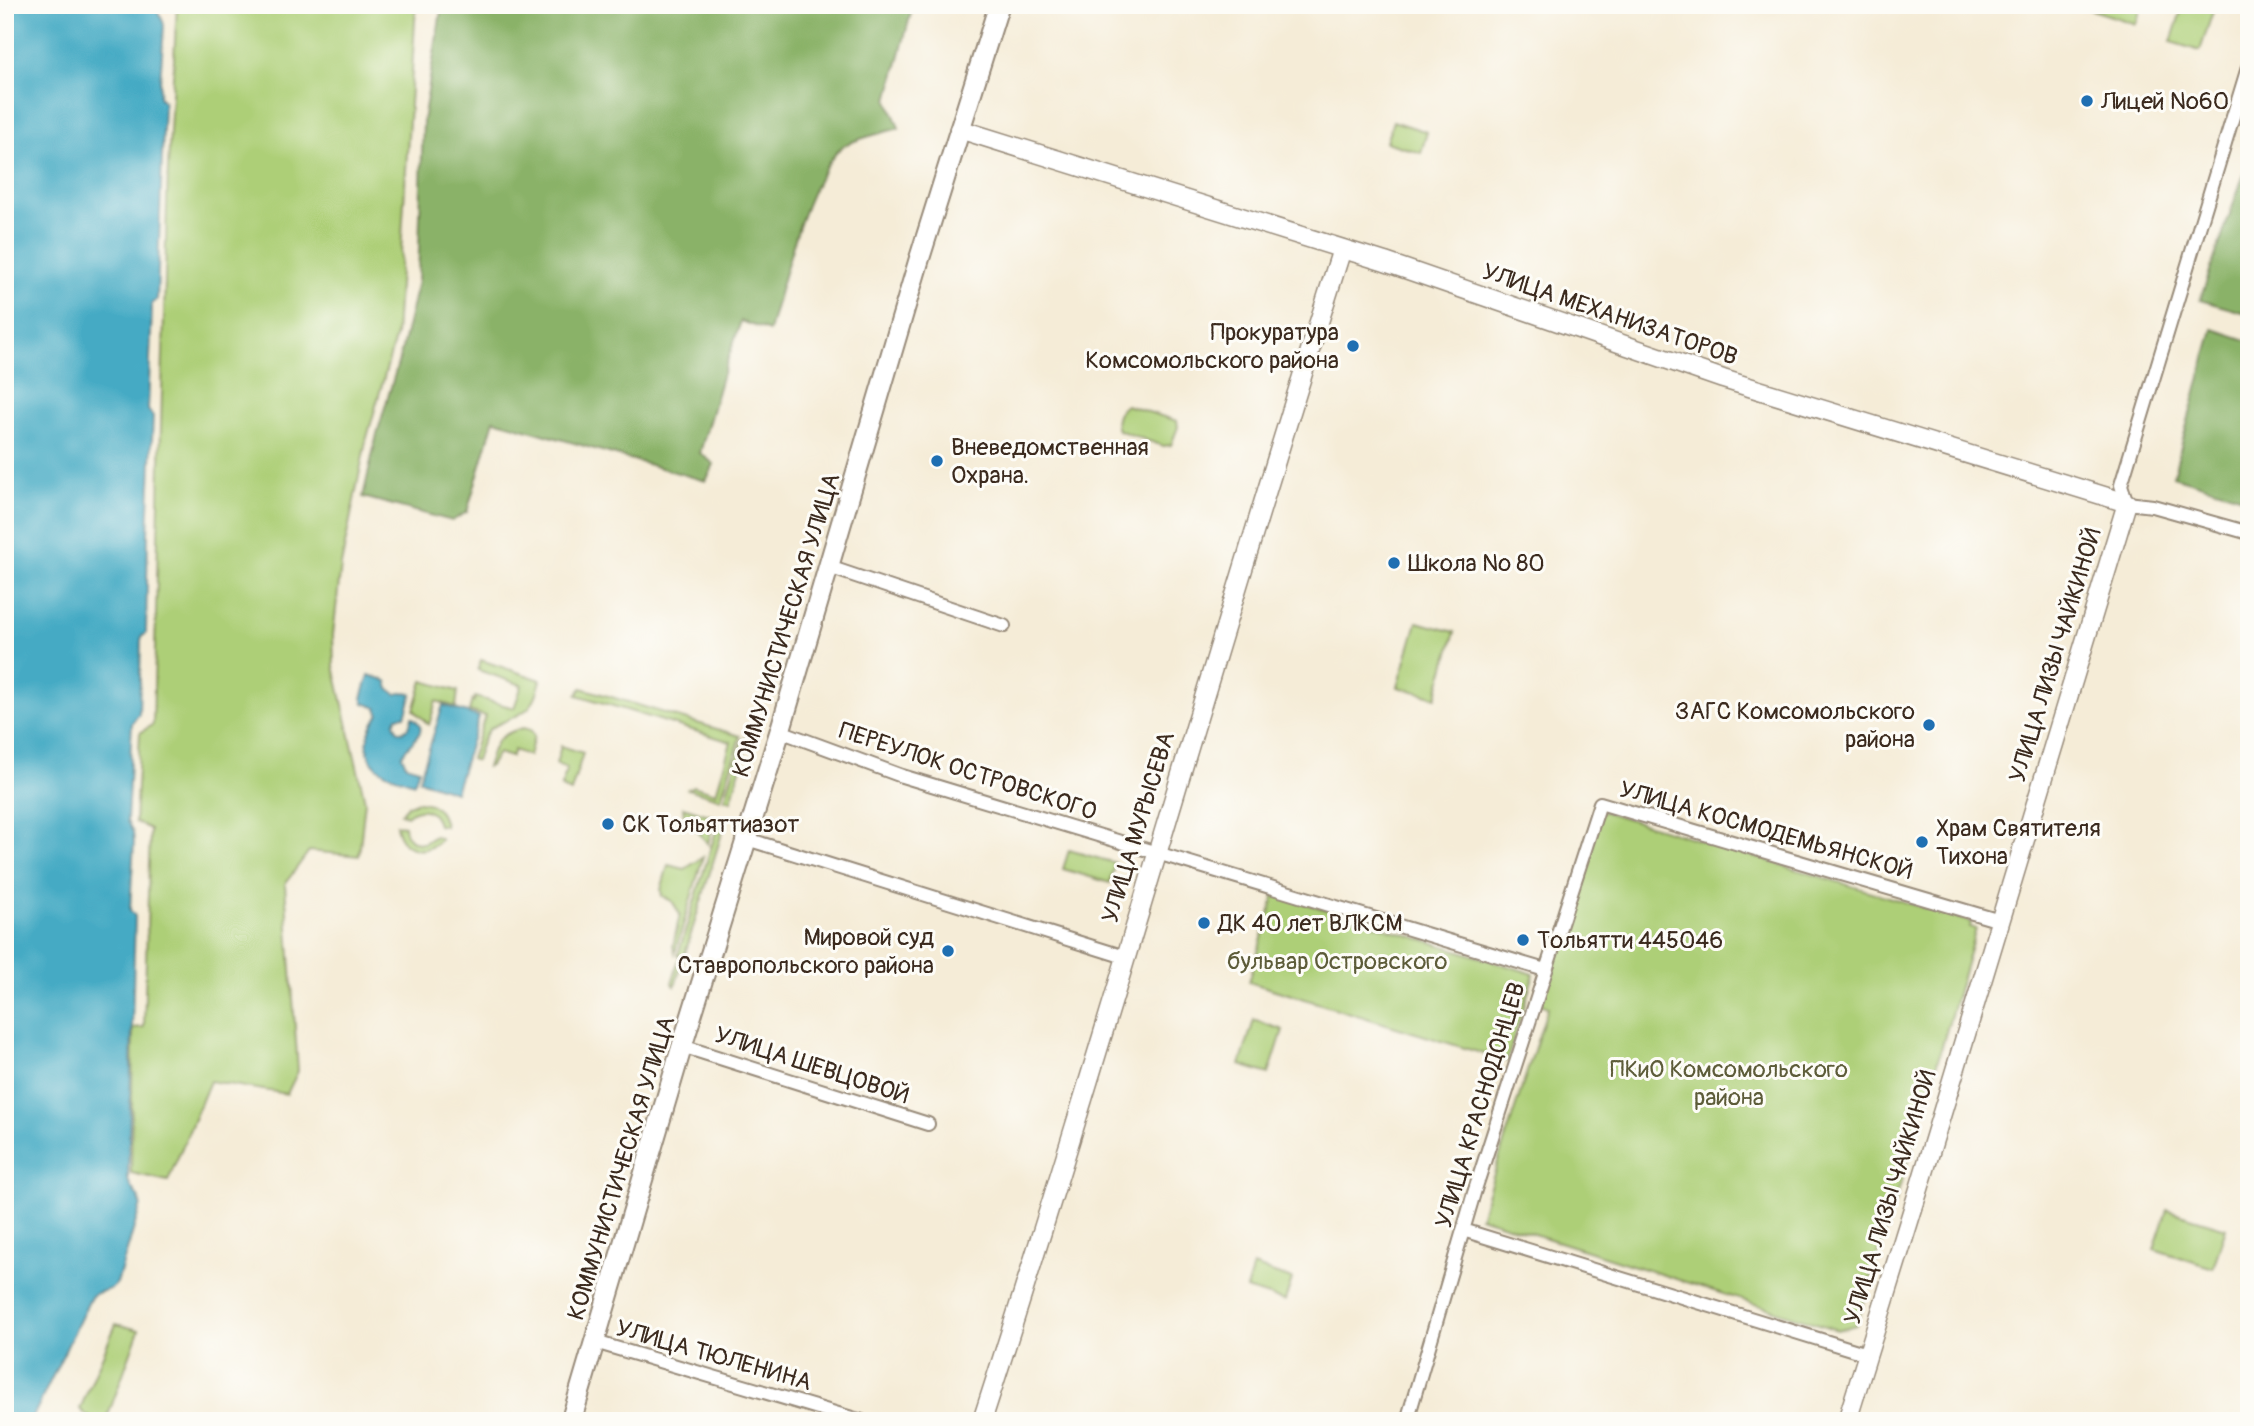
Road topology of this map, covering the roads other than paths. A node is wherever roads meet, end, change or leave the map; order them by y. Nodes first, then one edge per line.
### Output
1 (999, 5) edge
2 (2249, 64) edge
3 (960, 129) junction
4 (1342, 248) junction
5 (2127, 503) junction
6 (2249, 534) edge
7 (829, 567) junction
8 (1004, 626) dead end
9 (780, 731) junction
10 (1600, 803) joint
11 (747, 839) junction
12 (1156, 852) junction
13 (2000, 920) junction
14 (1125, 957) junction
15 (1545, 970) junction
16 (682, 1046) junction
17 (929, 1124) dead end
18 (1463, 1230) junction
19 (595, 1342) junction
20 (1867, 1354) junction
21 (571, 1421) edge
22 (862, 1421) edge
23 (982, 1421) edge
24 (1407, 1421) edge
25 (1847, 1421) edge

1 - 3 main road, КОММУНИСТИЧЕСКАЯ УЛИЦА
2 - 5 street, УЛИЦА ЛИЗЫ ЧАЙКИНОЙ
3 - 4 main road, УЛИЦА МЕХАНИЗАТОРОВ
3 - 7 main road, КОММУНИСТИЧЕСКАЯ УЛИЦА
4 - 5 main road, УЛИЦА МЕХАНИЗАТОРОВ
4 - 12 main road, УЛИЦА МУРЫСЕВА
5 - 6 street, УЛИЦА МЕХАНИЗАТОРОВ
5 - 13 main road, УЛИЦА ЛИЗЫ ЧАЙКИНОЙ
7 - 8 street
7 - 9 main road, КОММУНИСТИЧЕСКАЯ УЛИЦА
9 - 11 main road, КОММУНИСТИЧЕСКАЯ УЛИЦА
9 - 12 street, ПЕРЕУЛОК ОСТРОВСКОГО
10 - 13 street, УЛИЦА КОСМОДЕМЬЯНСКОЙ
10 - 15 street, УЛИЦА КРАСНОДОНЦЕВ
11 - 14 street
11 - 16 main road, КОММУНИСТИЧЕСКАЯ УЛИЦА
12 - 14 main road, УЛИЦА МУРЫСЕВА
12 - 15 street, ПЕРЕУЛОК ОСТРОВСКОГО
13 - 20 main road, УЛИЦА ЛИЗЫ ЧАЙКИНОЙ
14 - 23 main road, УЛИЦА МУРЫСЕВА
15 - 18 street, УЛИЦА КРАСНОДОНЦЕВ
16 - 17 street, УЛИЦА ШЕВЦОВОЙ
16 - 19 main road, КОММУНИСТИЧЕСКАЯ УЛИЦА
18 - 20 street
18 - 24 street, УЛИЦА КРАСНОДОНЦЕВ
19 - 21 main road, КОММУНИСТИЧЕСКАЯ УЛИЦА
19 - 22 street, УЛИЦА ТЮЛЕНИНА
20 - 25 main road, УЛИЦА ЛИЗЫ ЧАЙКИНОЙ

